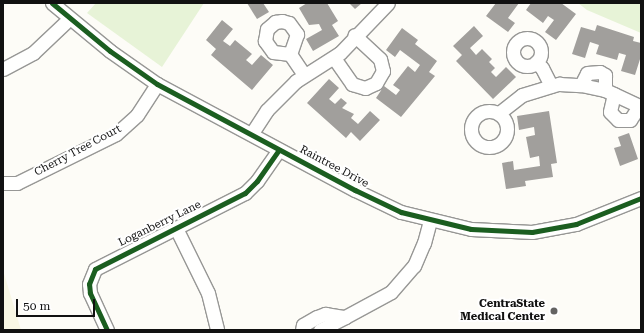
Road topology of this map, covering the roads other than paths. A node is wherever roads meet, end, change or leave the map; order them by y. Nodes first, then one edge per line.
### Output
1 (52, 3) edge
2 (388, 3) edge
3 (69, 19) junction
4 (354, 36) junction
5 (290, 54) dead end
6 (334, 58) junction
7 (536, 62) dead end
8 (3, 69) edge
9 (304, 75) junction
10 (157, 84) junction
11 (551, 86) junction
12 (610, 92) junction
13 (640, 106) edge
14 (499, 113) dead end
15 (252, 134) junction
16 (279, 150) junction
17 (3, 183) edge
18 (641, 198) edge
19 (430, 220) junction
20 (176, 228) junction
21 (345, 317) junction
22 (107, 330) edge
23 (217, 330) edge
24 (302, 330) edge
25 (320, 330) edge

1 - 3 street, Raintree Drive
2 - 4 street
3 - 8 street
3 - 10 street, Raintree Drive
4 - 6 street
4 - 6 street
5 - 9 street
6 - 9 street
7 - 11 street
9 - 15 street
10 - 15 street, Raintree Drive
10 - 17 street, Cherry Tree Court
11 - 12 street
11 - 14 street
12 - 13 street
12 - 13 street
15 - 16 street, Raintree Drive
16 - 19 street, Raintree Drive
16 - 20 street, Loganberry Lane
18 - 19 street, Raintree Drive
19 - 21 street
20 - 22 street, Loganberry Lane
20 - 23 street, Loganberry Lane
21 - 24 street
21 - 25 street

